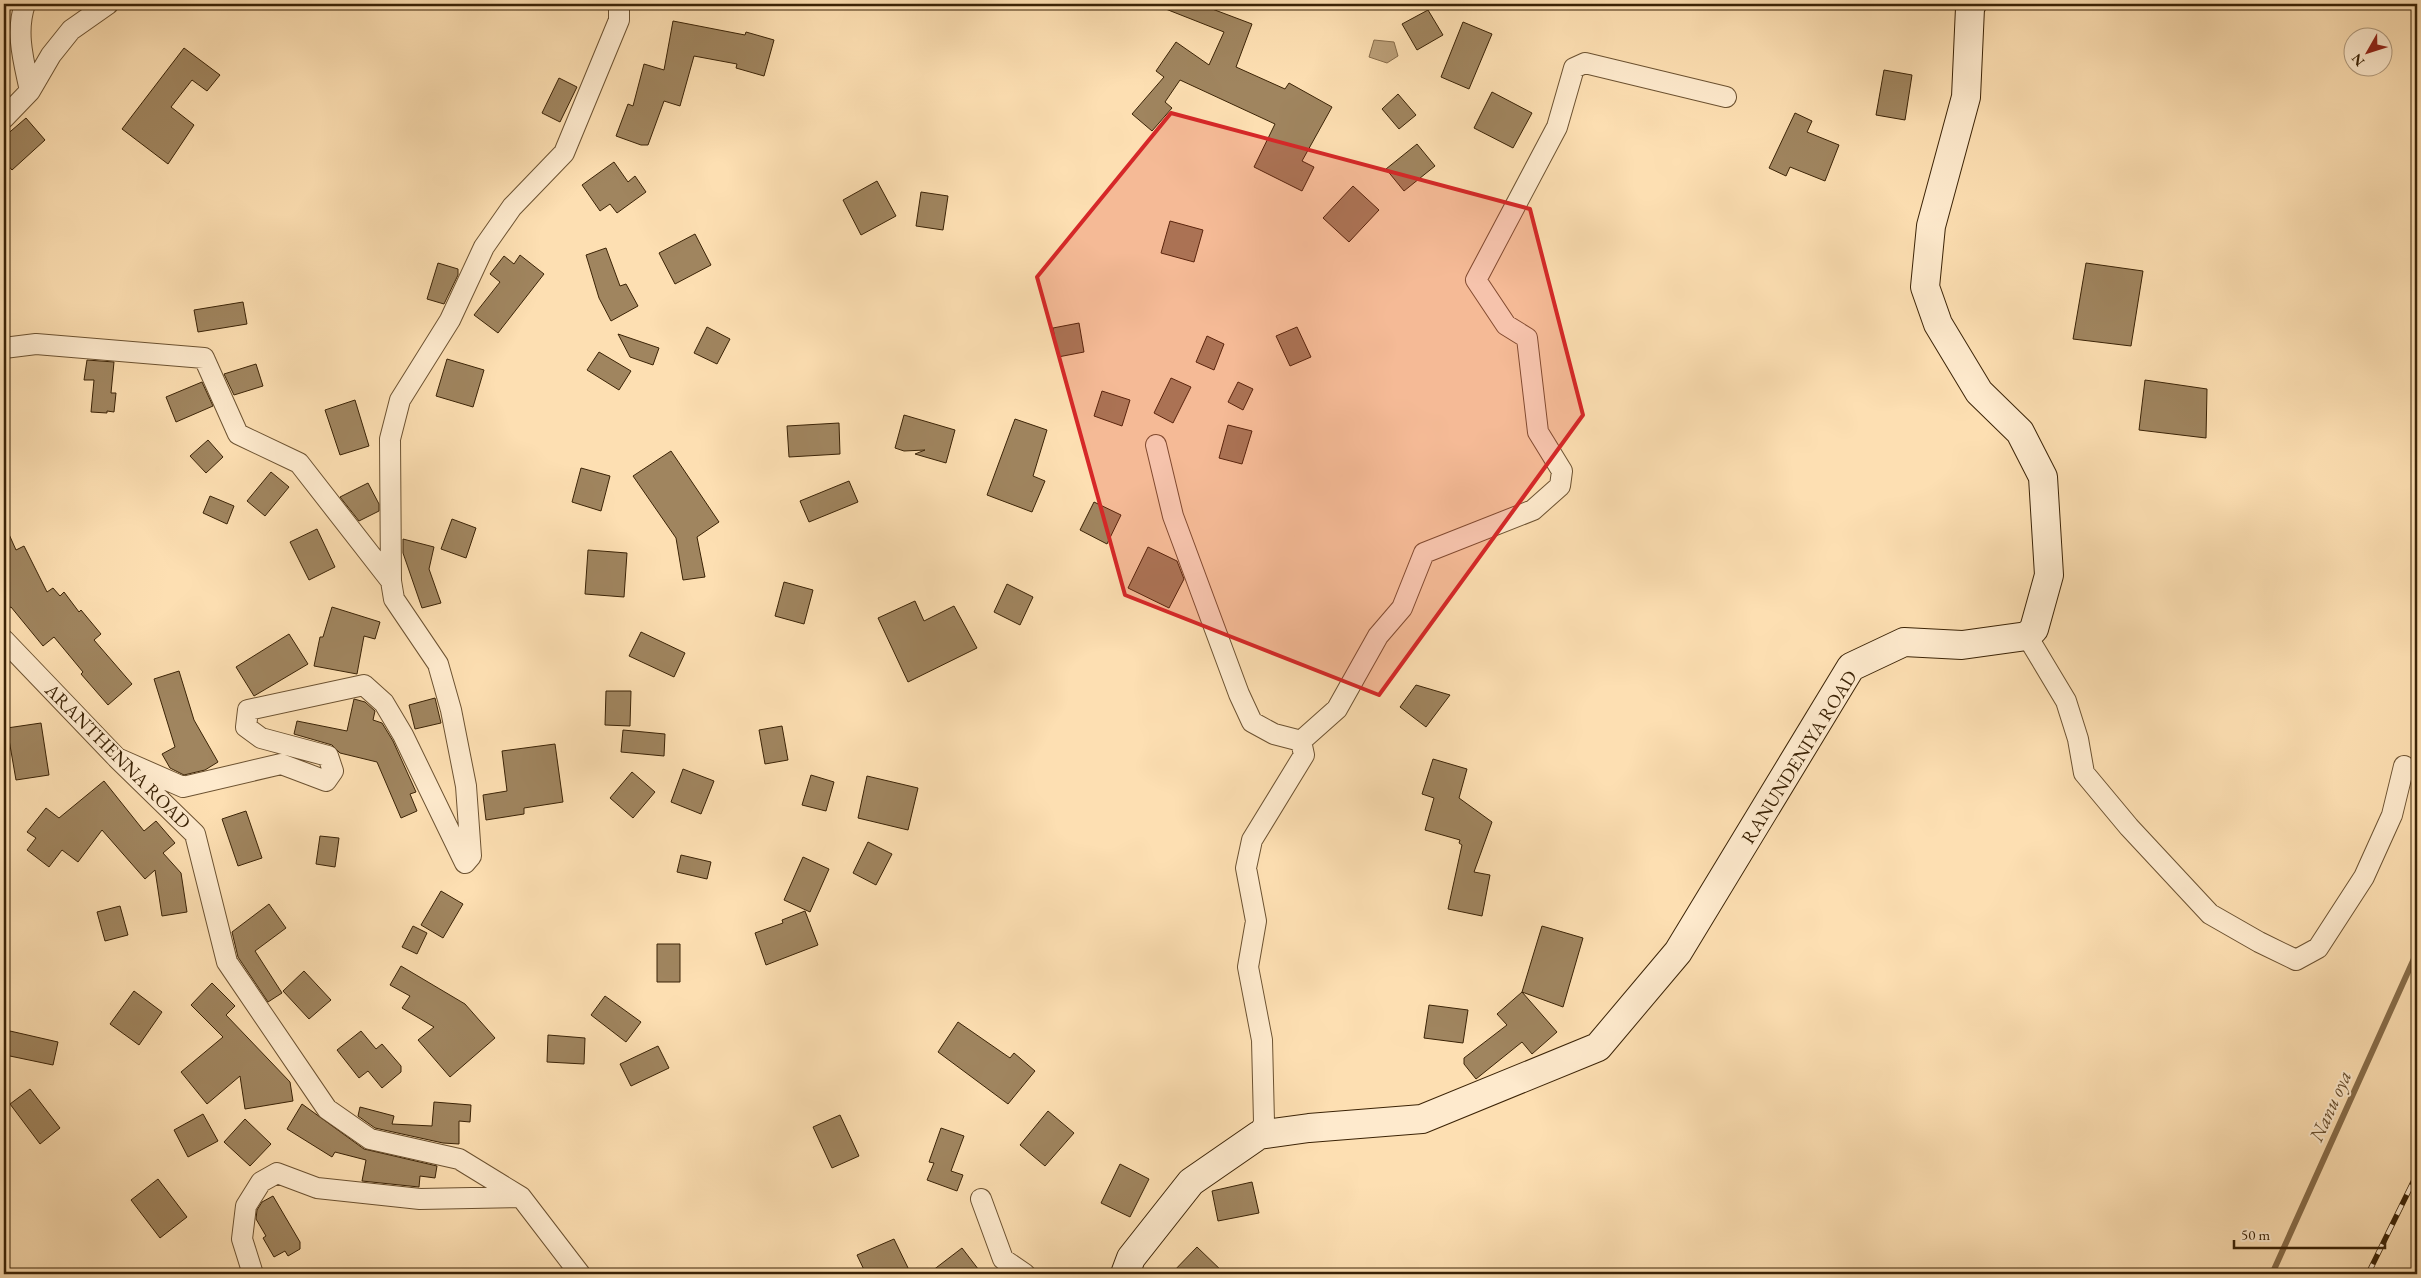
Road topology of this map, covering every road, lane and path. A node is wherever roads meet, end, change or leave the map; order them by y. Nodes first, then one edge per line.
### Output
1 (25, 4) edge
2 (108, 4) edge
3 (619, 4) edge
4 (1972, 4) edge
5 (30, 90) junction
6 (1726, 98) dead end
7 (4, 118) edge
8 (4, 348) edge
9 (1156, 446) dead end
10 (391, 581) junction
11 (2027, 636) junction
12 (4, 640) edge
13 (1302, 741) junction
14 (118, 758) junction
15 (2404, 766) dead end
16 (1259, 1135) junction
17 (521, 1197) junction
18 (981, 1200) dead end
19 (253, 1274) edge
20 (580, 1274) edge
21 (1025, 1274) edge
22 (1124, 1274) edge

1 - 5 street
2 - 5 street
3 - 10 street
4 - 11 main road
5 - 7 street
6 - 13 street
8 - 10 street
9 - 13 street
10 - 14 street
11 - 15 street
11 - 16 main road, RANUNDENIYA ROAD
12 - 14 street, ARANTHENNA ROAD
13 - 16 street
14 - 17 street, ARANTHENNA ROAD
16 - 22 main road, RANUNDENIYA ROAD
17 - 19 street
17 - 20 street, ARANTHENNA ROAD
18 - 21 street

